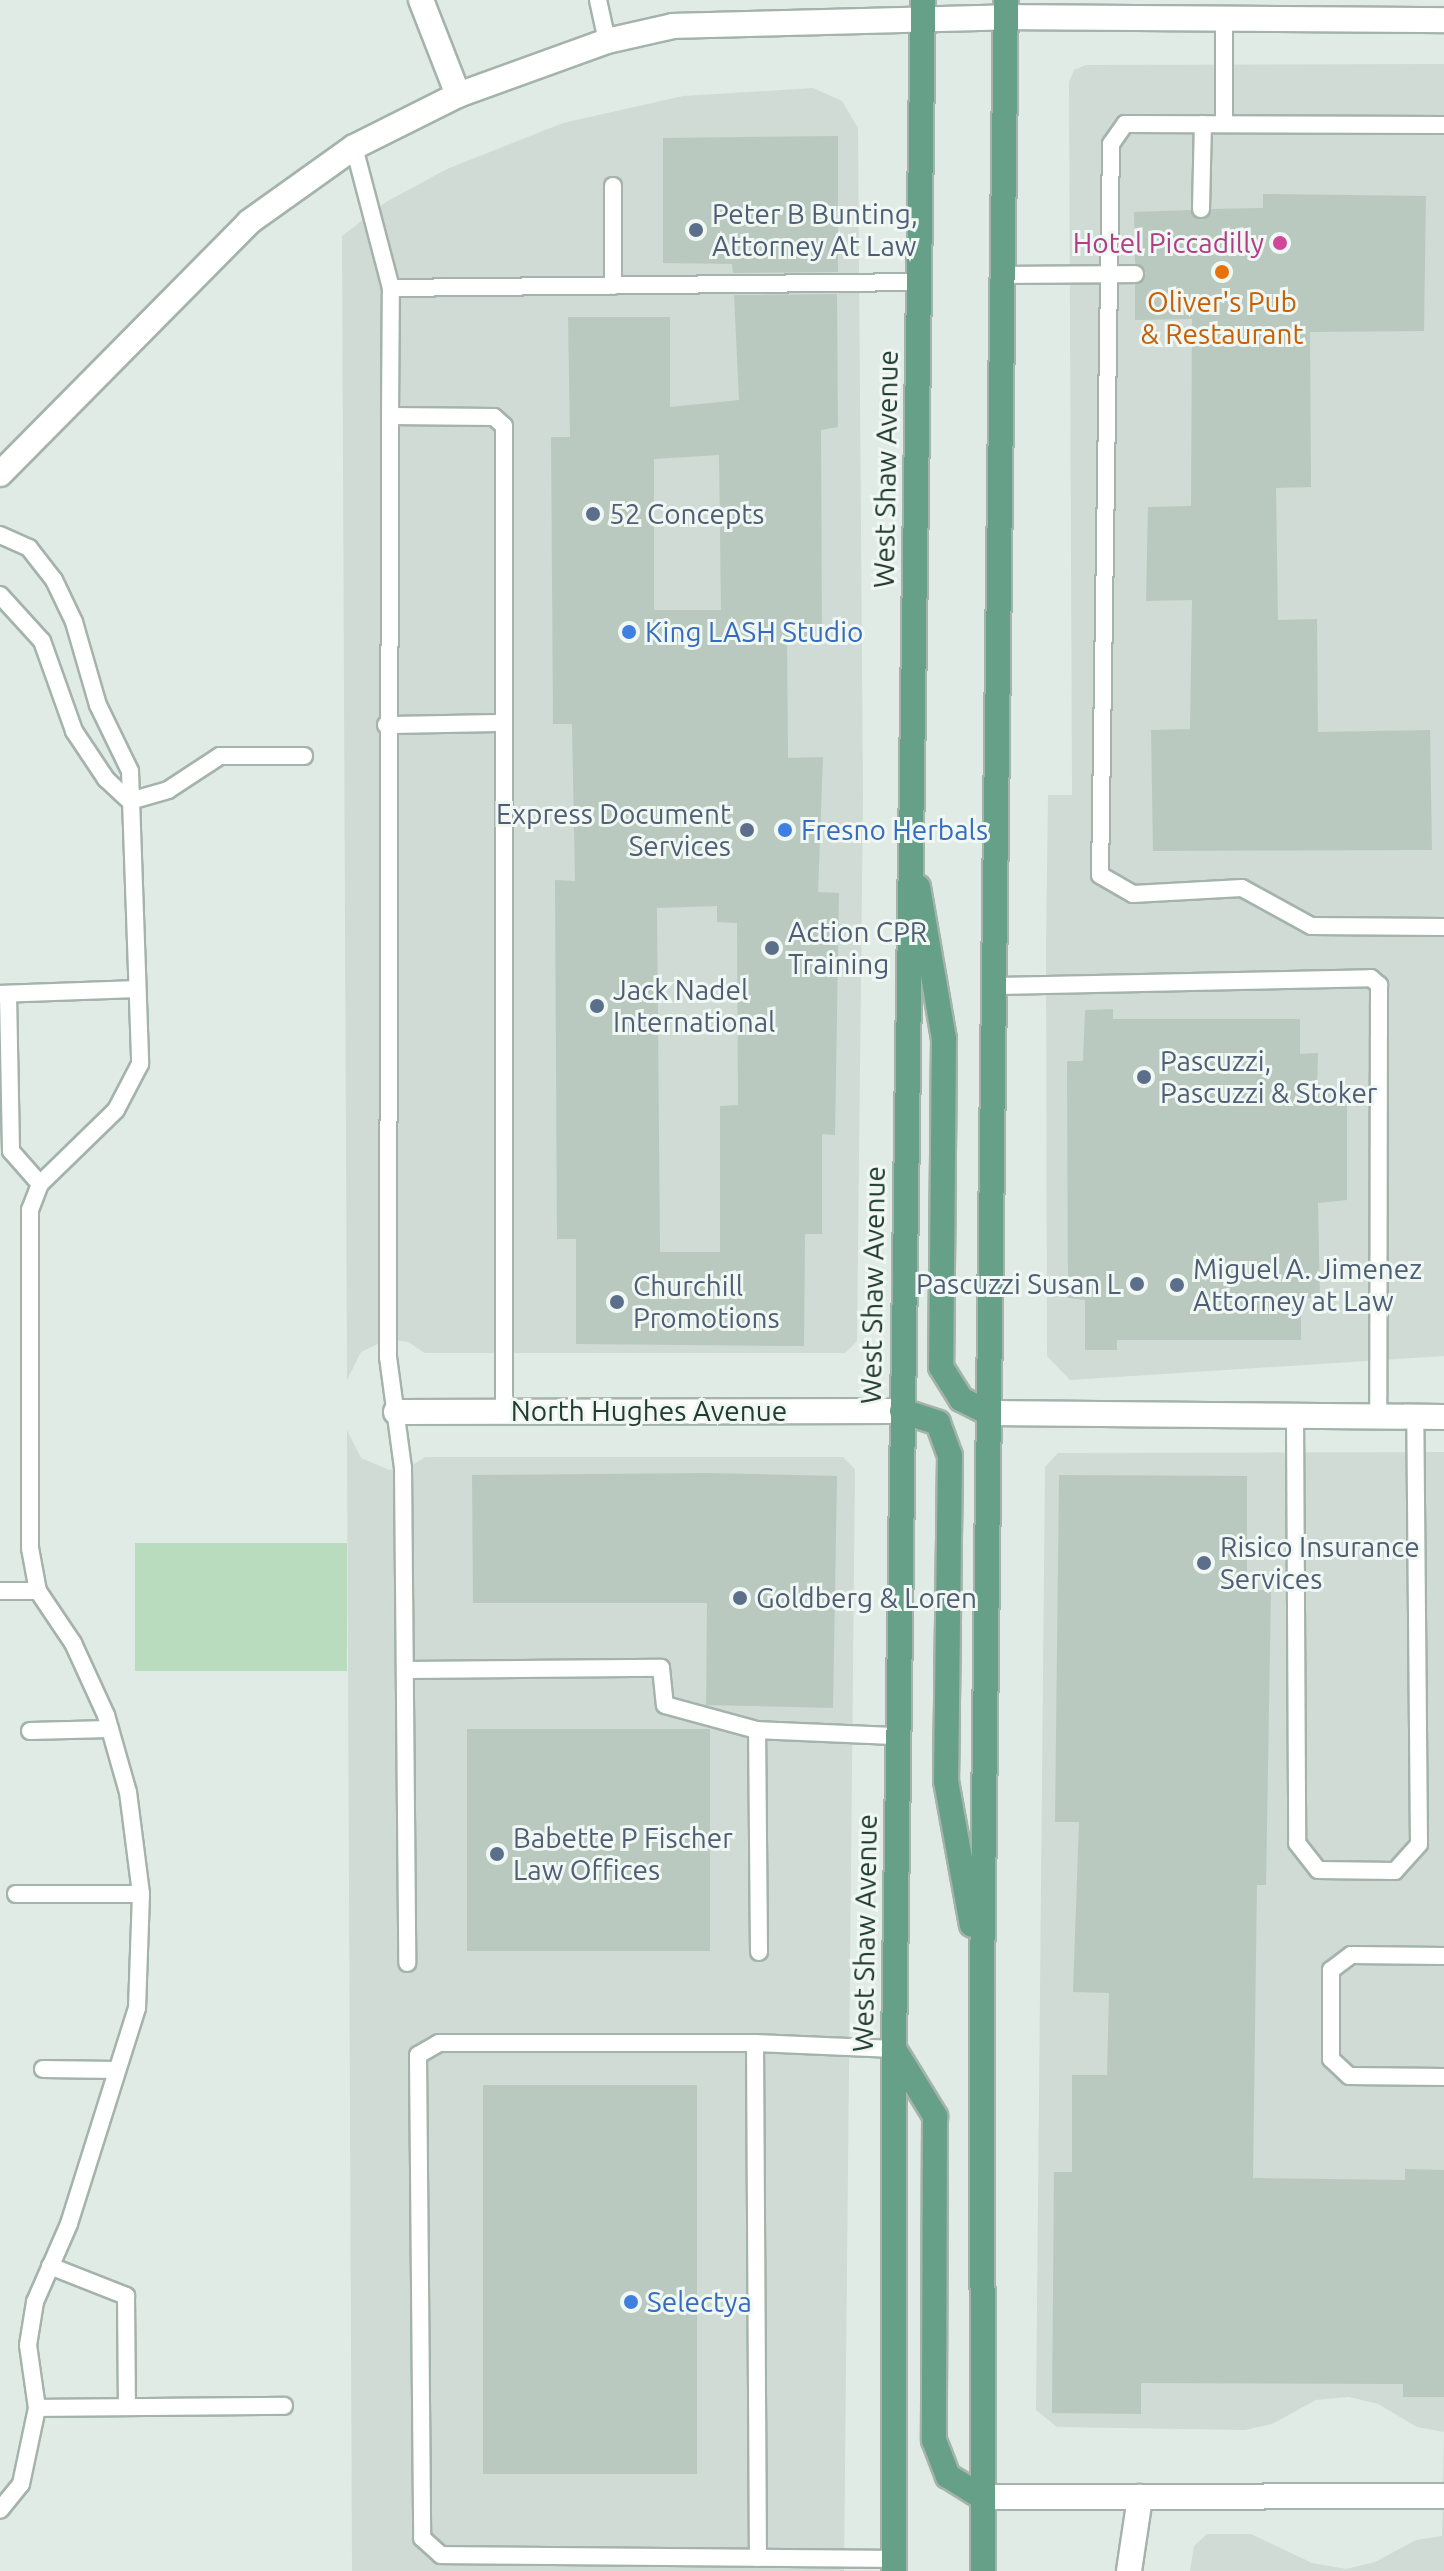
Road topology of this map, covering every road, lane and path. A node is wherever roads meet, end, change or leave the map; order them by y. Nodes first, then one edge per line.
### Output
1 (421, 0) edge
2 (598, 0) edge
3 (923, 9) edge
4 (1006, 9) edge
5 (1224, 19) junction
6 (1444, 20) edge
7 (607, 41) junction
8 (458, 95) junction
9 (1203, 124) junction
10 (1224, 124) junction
11 (1444, 125) edge
12 (354, 147) junction
13 (613, 186) dead end
14 (1201, 209) dead end
15 (1135, 274) dead end
16 (1006, 275) junction
17 (1109, 275) junction
18 (920, 282) junction
19 (613, 286) junction
20 (391, 288) junction
21 (390, 416) junction
22 (0, 474) edge
23 (0, 535) edge
24 (0, 595) edge
25 (503, 723) junction
26 (386, 725) junction
27 (304, 756) dead end
28 (130, 801) junction
29 (907, 825) junction
30 (1444, 927) edge
31 (998, 986) junction
32 (137, 989) junction
33 (4, 994) edge
34 (40, 1184) junction
35 (504, 1411) junction
36 (902, 1411) junction
37 (396, 1412) junction
38 (989, 1413) junction
39 (1295, 1415) junction
40 (1378, 1416) junction
41 (1415, 1416) junction
42 (1444, 1417) edge
43 (0, 1591) edge
44 (38, 1591) junction
45 (407, 1670) junction
46 (110, 1729) junction
47 (757, 1730) junction
48 (30, 1731) dead end
49 (897, 1736) junction
50 (16, 1894) dead end
51 (141, 1894) junction
52 (759, 1952) dead end
53 (1444, 1956) edge
54 (407, 1963) dead end
55 (982, 1983) junction
56 (755, 2043) junction
57 (894, 2049) junction
58 (43, 2069) dead end
59 (117, 2070) junction
60 (1444, 2077) edge
61 (50, 2266) junction
62 (284, 2406) dead end
63 (127, 2407) junction
64 (37, 2408) junction
65 (1444, 2496) edge
66 (981, 2497) junction
67 (1140, 2497) junction
68 (0, 2510) edge
69 (758, 2558) junction
70 (894, 2565) edge
71 (983, 2571) edge
72 (1129, 2571) edge

1 - 8 street
2 - 7 lane
3 - 4 street
3 - 7 street
3 - 18 main road, West Shaw Avenue
4 - 5 street
4 - 16 main road
5 - 6 street
5 - 10 lane
7 - 8 street
8 - 12 street
9 - 10 lane
9 - 14 lane
9 - 17 lane
10 - 11 lane
12 - 20 lane
12 - 22 street
13 - 19 lane
15 - 17 lane
16 - 17 lane
16 - 31 main road
17 - 30 lane
18 - 19 lane
18 - 29 main road, West Shaw Avenue
19 - 20 lane
20 - 21 lane
21 - 25 lane
21 - 26 lane
23 - 28 lane
24 - 28 lane
25 - 26 lane
25 - 35 lane
26 - 37 lane
27 - 28 lane
28 - 32 lane
29 - 36 main road, West Shaw Avenue
29 - 38 main road
31 - 38 main road
31 - 40 lane
32 - 33 lane
32 - 34 lane
33 - 34 lane
34 - 44 lane
35 - 36 street, North Hughes Avenue
35 - 37 street, North Hughes Avenue
36 - 49 main road, West Shaw Avenue
36 - 55 main road
37 - 45 lane
38 - 39 street
38 - 55 main road
39 - 40 street
39 - 41 lane
40 - 41 street
41 - 42 street
43 - 44 lane
44 - 46 lane
45 - 47 lane
45 - 54 lane
46 - 48 lane
46 - 51 lane
47 - 49 lane
47 - 52 lane
49 - 57 main road, West Shaw Avenue
50 - 51 lane
51 - 59 lane
53 - 60 lane
55 - 66 main road
56 - 57 lane
56 - 69 lane
56 - 69 lane
57 - 66 main road
57 - 70 main road, West Shaw Avenue
58 - 59 lane
59 - 61 lane
61 - 63 lane
61 - 64 lane
62 - 63 lane
63 - 64 lane
64 - 68 lane
65 - 67 street
66 - 67 street
66 - 71 main road
67 - 72 street
69 - 70 lane

